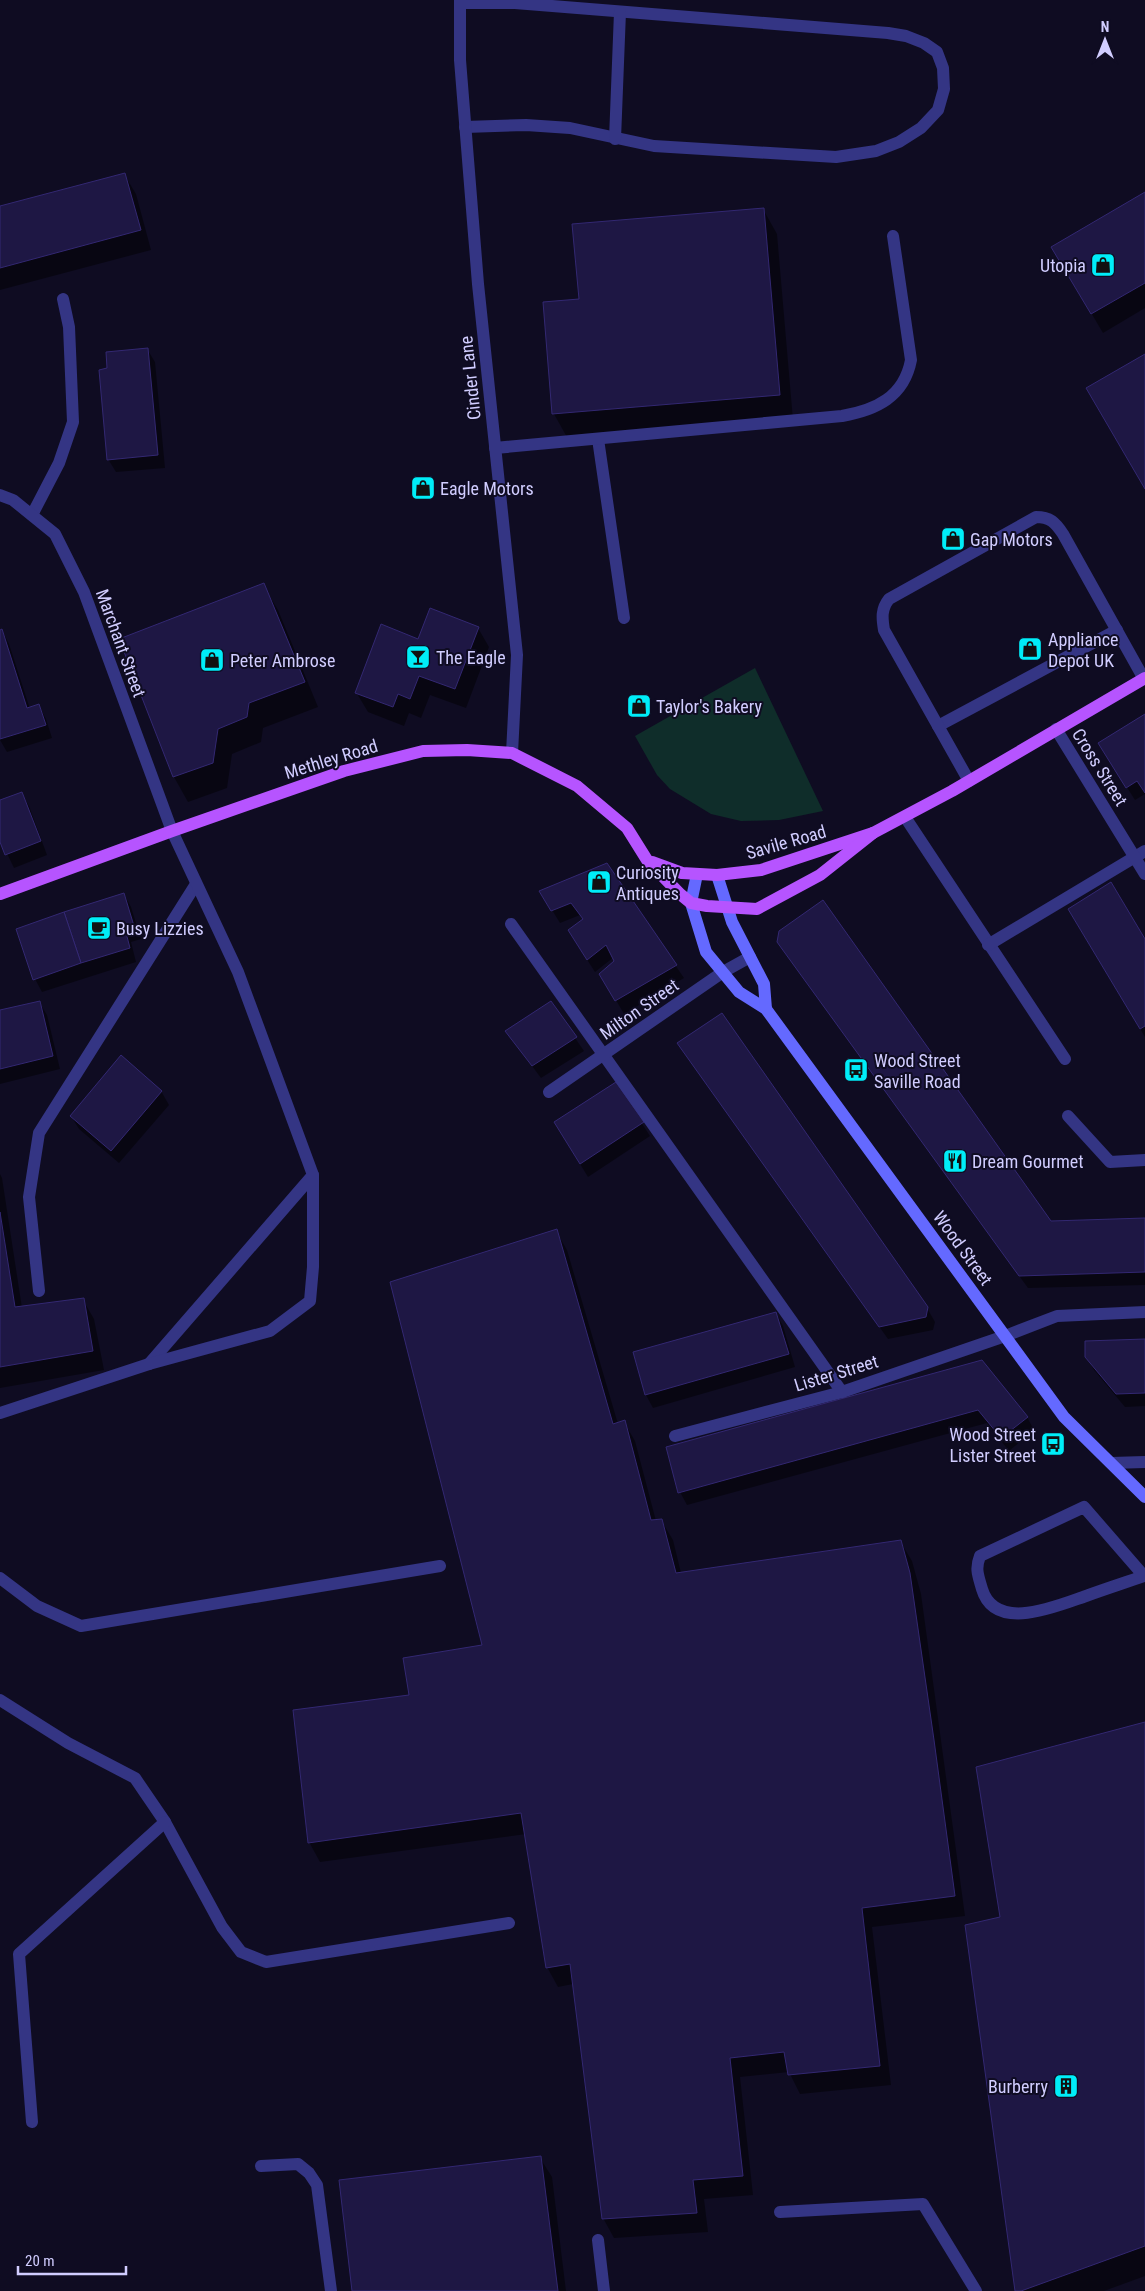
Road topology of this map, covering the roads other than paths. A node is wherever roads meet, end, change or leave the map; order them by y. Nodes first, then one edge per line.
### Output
1 (460, 2) edge
2 (620, 12) junction
3 (465, 127) junction
4 (616, 138) junction
5 (893, 236) dead end
6 (63, 299) dead end
7 (598, 439) junction
8 (495, 448) junction
9 (0, 494) edge
10 (32, 515) junction
11 (624, 618) dead end
12 (1117, 630) junction
13 (1144, 678) edge
14 (938, 726) junction
15 (1056, 729) junction
16 (512, 753) junction
17 (969, 781) junction
18 (905, 817) junction
19 (172, 831) junction
20 (873, 833) junction
21 (1140, 854) edge
22 (647, 860) junction
23 (697, 874) junction
24 (1145, 874) edge
25 (717, 875) junction
26 (196, 884) junction
27 (0, 894) edge
28 (691, 903) junction
29 (728, 909) junction
30 (511, 924) dead end
31 (988, 945) junction
32 (750, 957) junction
33 (723, 972) junction
34 (766, 1009) junction
35 (604, 1055) junction
36 (1065, 1059) dead end
37 (549, 1092) dead end
38 (1068, 1116) dead end
39 (1145, 1160) edge
40 (312, 1175) junction
41 (39, 1291) dead end
42 (1145, 1312) edge
43 (1005, 1336) junction
44 (149, 1364) junction
45 (842, 1392) junction
46 (0, 1413) edge
47 (675, 1436) dead end
48 (1145, 1462) edge
49 (1111, 1463) junction
50 (1145, 1496) edge
51 (440, 1566) dead end
52 (1144, 1576) edge
53 (0, 1578) edge
54 (0, 1700) edge
55 (166, 1822) junction
56 (509, 1923) dead end
57 (32, 2122) dead end
58 (261, 2166) dead end
59 (780, 2212) dead end
60 (598, 2240) dead end
61 (331, 2291) edge
62 (604, 2291) edge
63 (976, 2291) edge

1 - 2 street
1 - 3 street, Cinder Lane
2 - 4 street
2 - 4 street
3 - 4 street
3 - 8 street, Cinder Lane
5 - 7 street
6 - 10 street
7 - 8 street
7 - 11 street
8 - 16 street, Cinder Lane
9 - 10 street, Marchant Street
10 - 19 street, Marchant Street
12 - 13 street
12 - 14 street
12 - 14 street
13 - 15 main road, Savile Road
14 - 17 street
15 - 17 main road, Savile Road
15 - 21 street, Cross Street
16 - 19 main road, Methley Road
16 - 22 main road, Methley Road
17 - 18 main road, Savile Road
18 - 20 main road, Savile Road
18 - 31 street
19 - 26 street, Marchant Street
19 - 27 main road, Methley Road
20 - 25 main road, Savile Road
20 - 29 main road, Savile Road
21 - 24 street, Cross Street
21 - 31 street
22 - 23 main road, Savile Road
22 - 28 main road
23 - 25 main road, Savile Road
23 - 28 street, Wood Street
25 - 29 street
26 - 40 street, Marchant Street
26 - 41 street
28 - 29 main road, Savile Road
28 - 33 street, Wood Street
29 - 32 street
30 - 35 street
31 - 36 street
32 - 33 street, Milton Street
32 - 34 street
33 - 34 street, Wood Street
33 - 35 street, Milton Street
34 - 43 street, Wood Street
35 - 37 street, Milton Street
35 - 45 street
38 - 39 street
40 - 44 street
40 - 44 street
42 - 43 street, Lister Street
43 - 45 street, Lister Street
43 - 49 street, Wood Street
44 - 46 street
45 - 47 street, Lister Street
48 - 49 street
49 - 50 street, Wood Street
51 - 53 street
52 - 52 street
54 - 55 street
55 - 56 street
55 - 57 street
58 - 61 street
59 - 63 street
60 - 62 street

